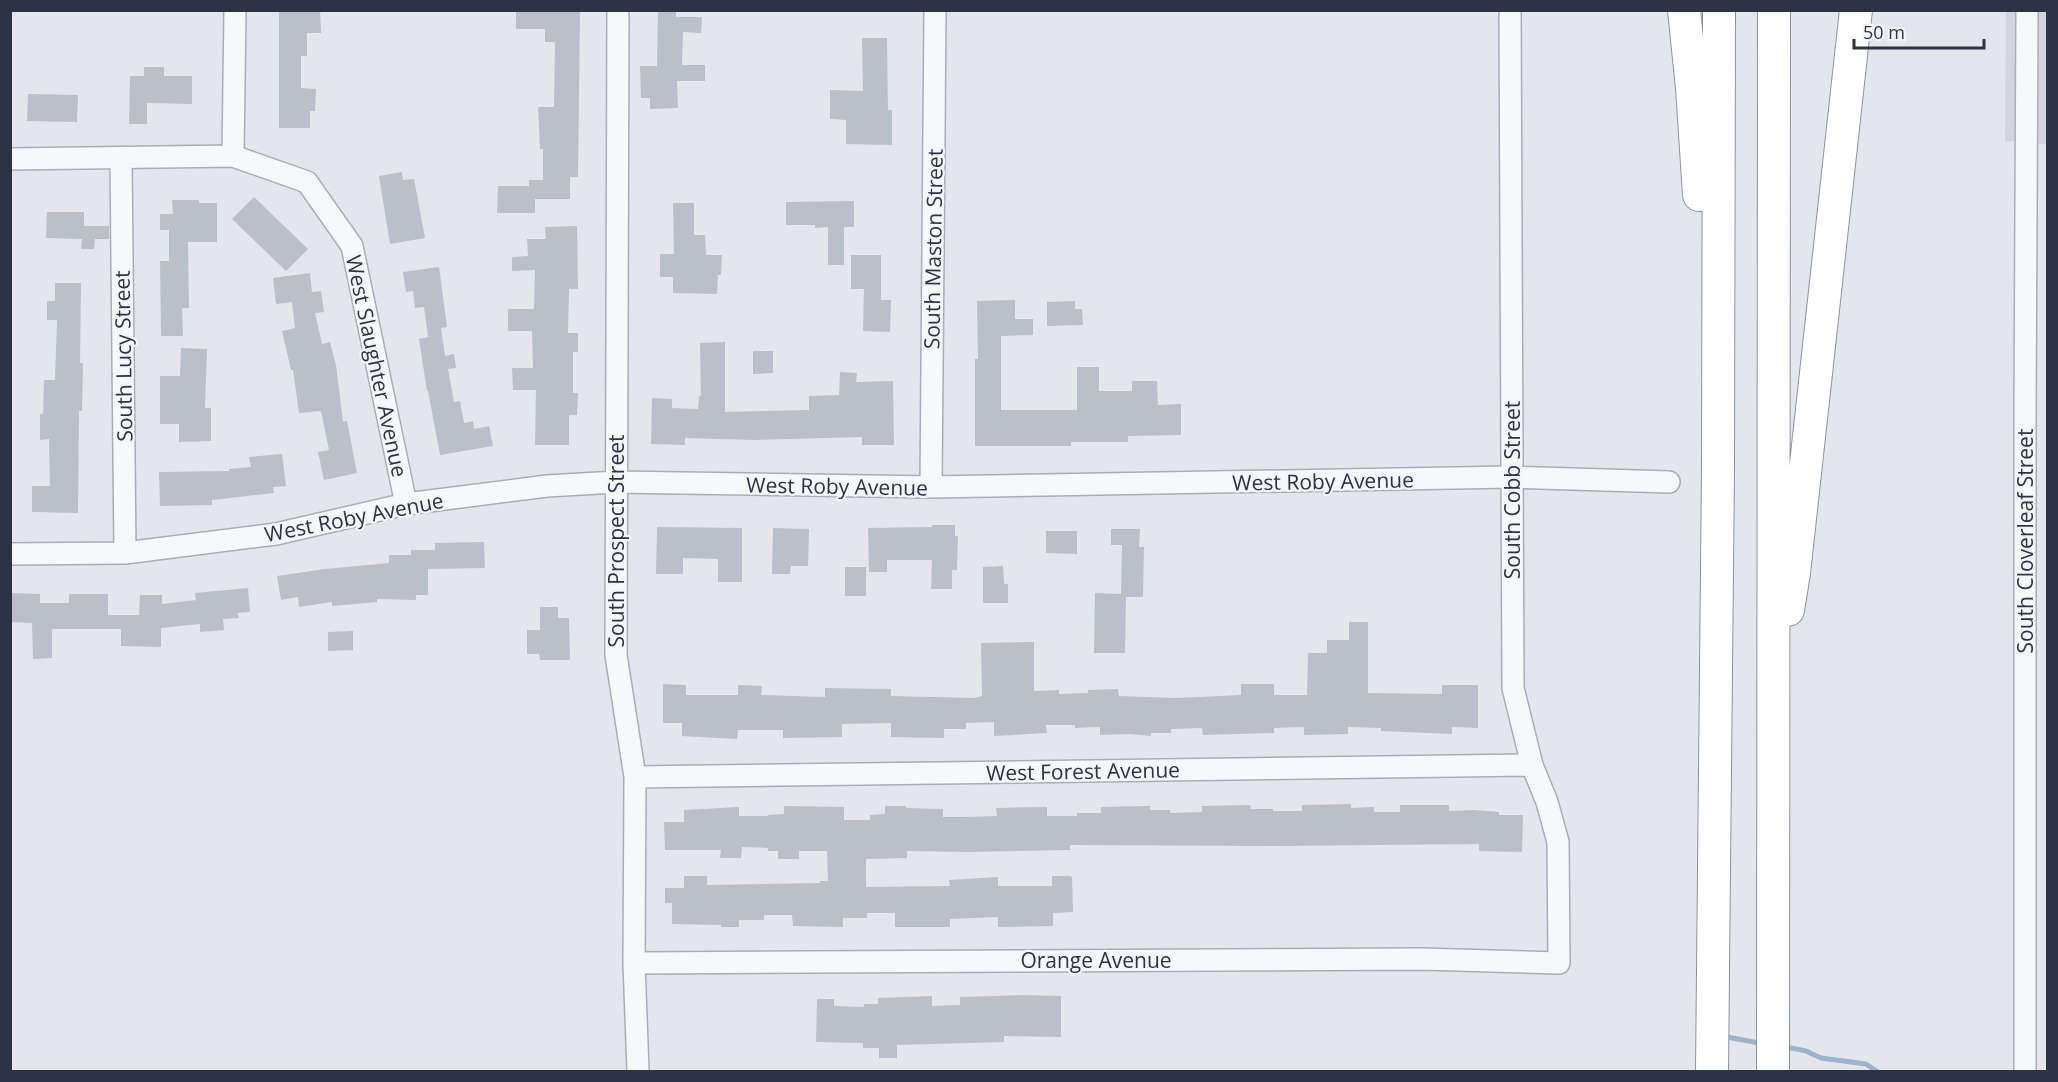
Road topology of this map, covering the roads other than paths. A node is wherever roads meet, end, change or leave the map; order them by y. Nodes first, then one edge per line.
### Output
1 (235, 10) edge
2 (618, 10) edge
3 (935, 10) edge
4 (1510, 10) edge
5 (1684, 10) edge
6 (1719, 10) edge
7 (1774, 10) edge
8 (1856, 10) edge
9 (2027, 10) edge
10 (233, 156) junction
11 (121, 158) junction
12 (10, 159) edge
13 (1718, 468) junction
14 (1511, 477) junction
15 (616, 482) junction
16 (1669, 482) dead end
17 (931, 487) junction
18 (406, 504) junction
19 (10, 554) edge
20 (125, 554) junction
21 (1772, 711) junction
22 (1532, 765) junction
23 (635, 777) junction
24 (634, 963) junction
25 (1559, 963) joint
26 (638, 1071) edge
27 (1712, 1071) edge
28 (1773, 1071) edge
29 (2025, 1071) edge

1 - 10 street
2 - 15 street, South Prospect Street
3 - 17 street, South Maston Street
4 - 14 street, South Cobb Street
5 - 13 highway
6 - 13 highway
7 - 21 highway
8 - 21 highway
9 - 29 street, South Cloverleaf Street
10 - 11 street, West Slaughter Avenue
10 - 18 street, West Slaughter Avenue
11 - 12 street, West Slaughter Avenue
11 - 20 street, South Lucy Street
13 - 27 highway
14 - 16 street, West Roby Avenue
14 - 17 street, West Roby Avenue
14 - 22 street, South Cobb Street
15 - 17 street, West Roby Avenue
15 - 18 street, West Roby Avenue
15 - 23 street, South Prospect Street
18 - 20 street, West Roby Avenue
19 - 20 street, West Roby Avenue
21 - 28 highway
22 - 23 street, West Forest Avenue
22 - 25 street, South Cobb Street
23 - 24 street, South Prospect Street
24 - 25 street, Orange Avenue
24 - 26 street, South Prospect Street

